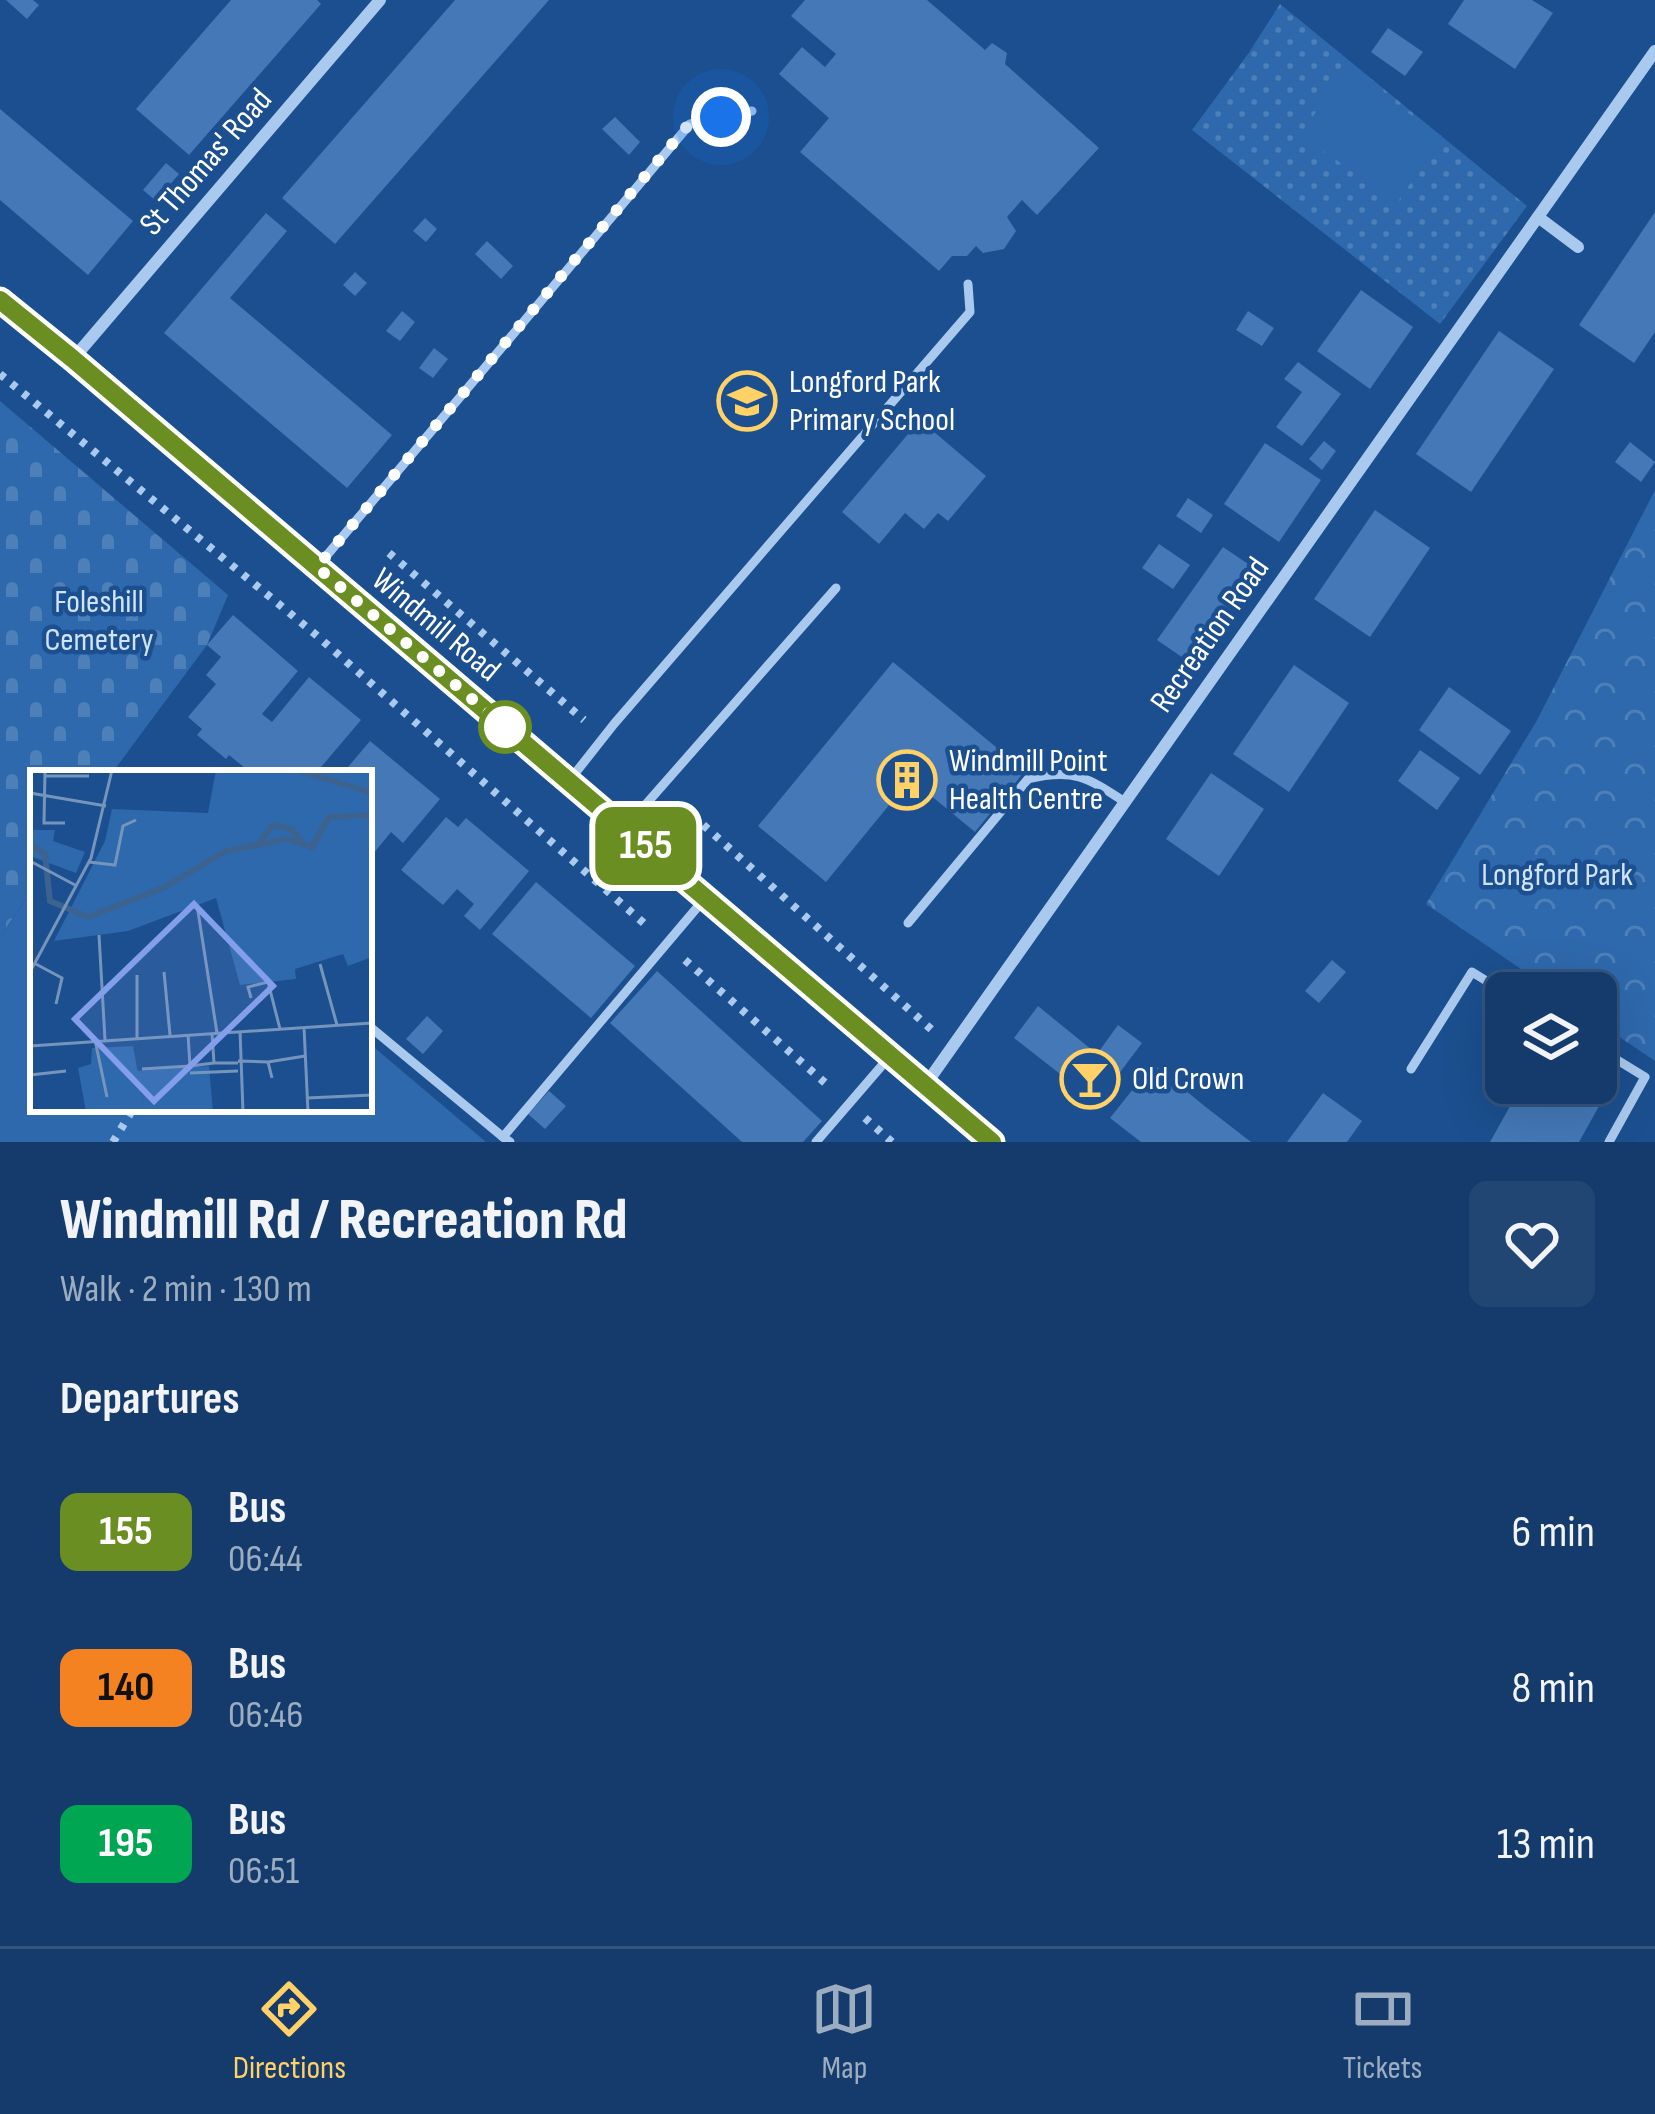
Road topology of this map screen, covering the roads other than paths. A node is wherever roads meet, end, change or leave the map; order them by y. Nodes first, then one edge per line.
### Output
1 (380, 0) edge
2 (1655, 51) edge
3 (752, 111) dead end
4 (1538, 217) junction
5 (1578, 247) dead end
6 (968, 284) dead end
7 (0, 300) edge
8 (73, 359) junction
9 (317, 567) junction
10 (836, 588) dead end
11 (569, 781) junction
12 (1125, 802) junction
13 (625, 828) junction
14 (706, 897) junction
15 (908, 923) dead end
16 (1485, 980) edge
17 (372, 1027) edge
18 (891, 1055) junction
19 (1617, 1060) edge
20 (1411, 1069) dead end
21 (926, 1084) junction
22 (506, 1139) edge
23 (816, 1142) edge
24 (992, 1142) edge
25 (1610, 1142) edge

1 - 8 street, St Thomas' Road
2 - 4 street, Recreation Road
3 - 9 lane
4 - 5 street
4 - 12 street, Recreation Road
6 - 11 lane
7 - 8 street, Windmill Road
8 - 9 street, Windmill Road
9 - 11 street, Windmill Road
10 - 13 lane
11 - 13 street, Windmill Road
12 - 15 lane
12 - 21 street, Recreation Road
13 - 14 street, Windmill Road
14 - 18 street, Windmill Road
14 - 22 lane
16 - 20 lane
17 - 22 lane
18 - 21 street, Windmill Road
18 - 23 lane
19 - 25 lane
21 - 24 street, Windmill Road

